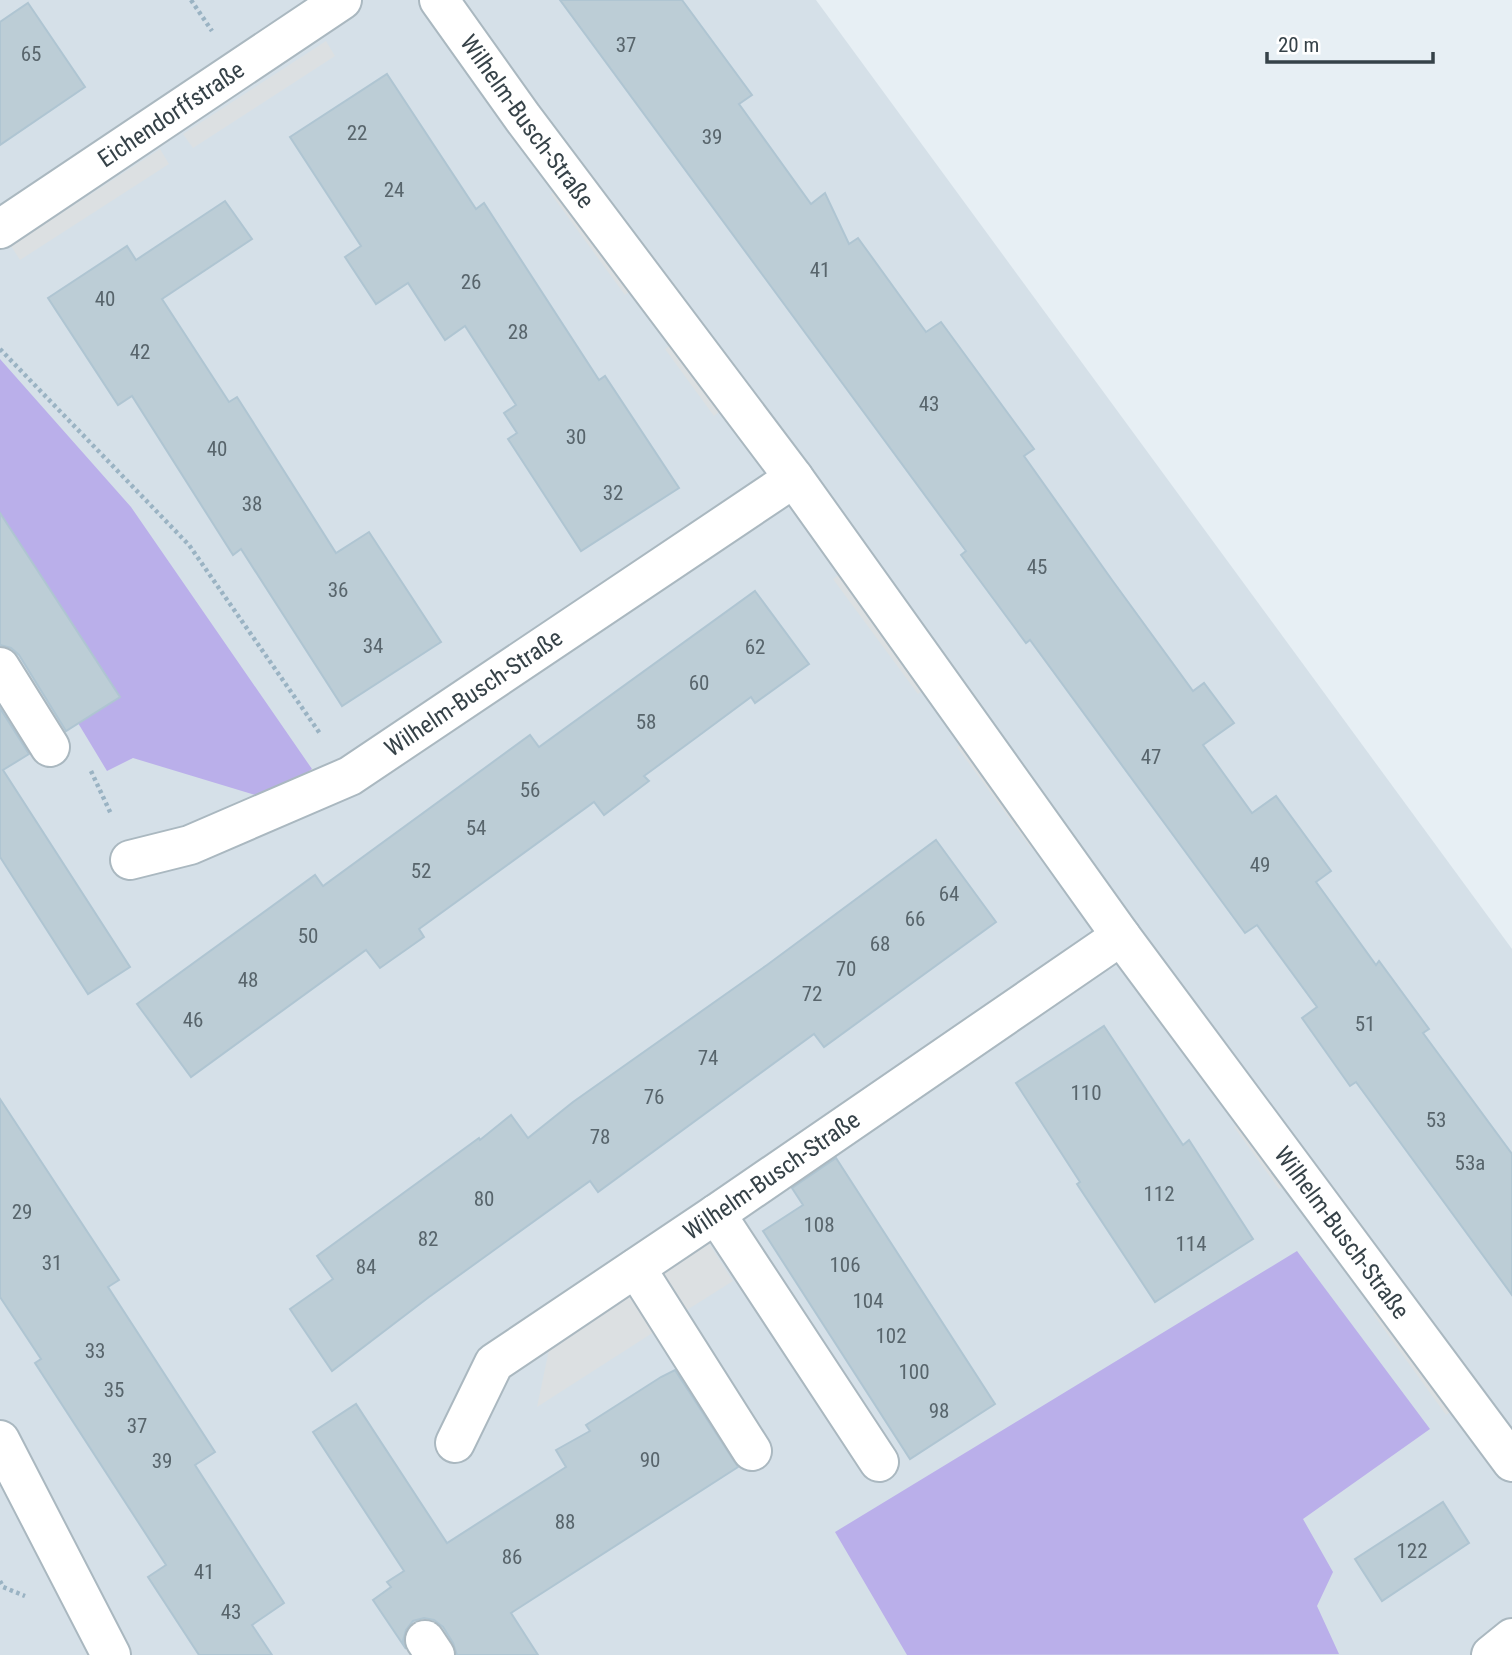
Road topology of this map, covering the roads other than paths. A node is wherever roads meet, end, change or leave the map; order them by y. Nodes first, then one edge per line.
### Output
1 (342, 0) edge
2 (439, 0) edge
3 (0, 229) edge
4 (794, 478) junction
5 (0, 667) edge
6 (50, 747) dead end
7 (130, 860) dead end
8 (1121, 936) junction
9 (716, 1214) junction
10 (636, 1268) junction
11 (0, 1440) edge
12 (455, 1443) dead end
13 (751, 1451) dead end
14 (879, 1462) dead end
15 (1512, 1462) edge
16 (1512, 1638) edge
17 (111, 1655) edge
18 (1490, 1655) edge

1 - 3 street, Eichendorffstraße
2 - 4 street, Wilhelm-Busch-Straße
4 - 7 street, Wilhelm-Busch-Straße
4 - 8 street, Wilhelm-Busch-Straße
5 - 6 street
8 - 9 street, Wilhelm-Busch-Straße
8 - 15 street, Wilhelm-Busch-Straße
9 - 10 street, Wilhelm-Busch-Straße
9 - 14 street
10 - 12 street, Wilhelm-Busch-Straße
10 - 13 street
11 - 17 street
16 - 18 street

